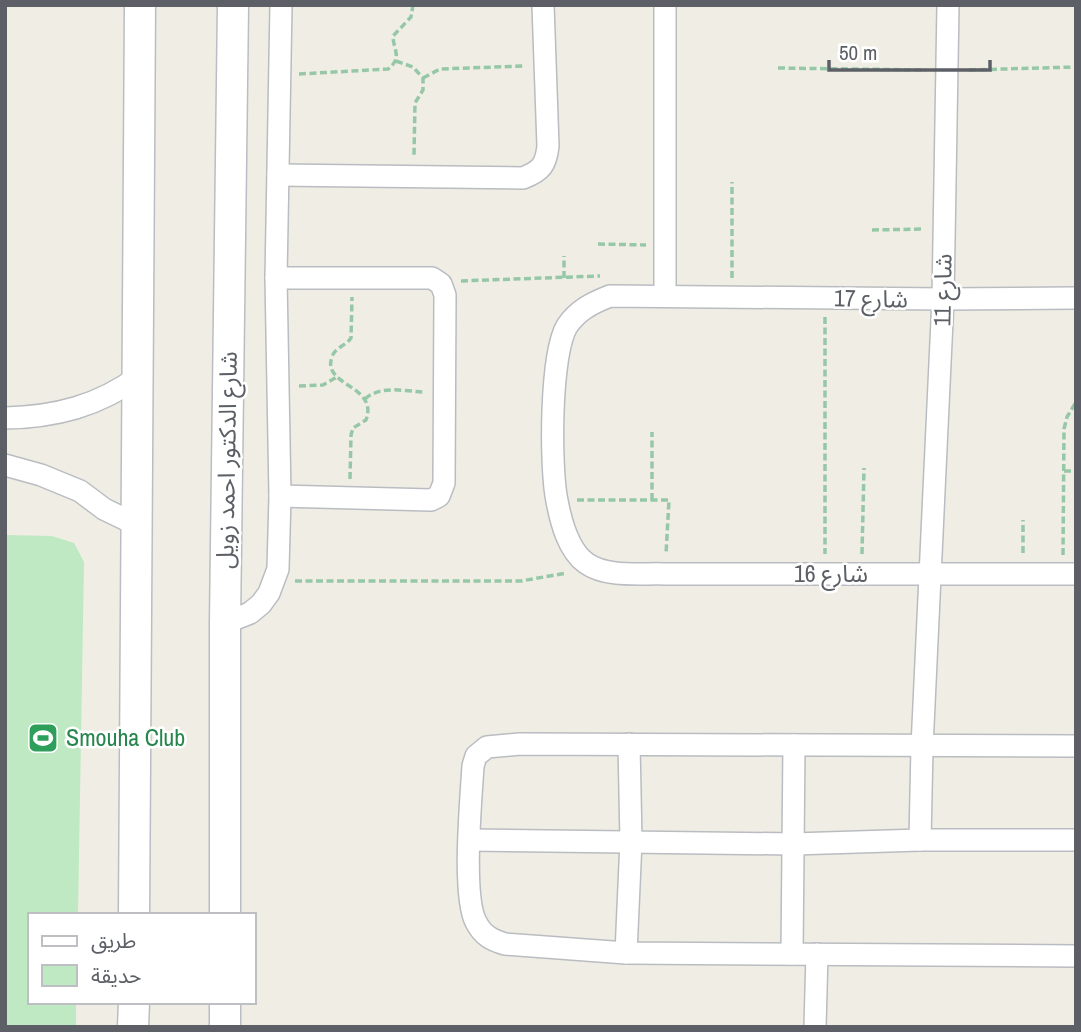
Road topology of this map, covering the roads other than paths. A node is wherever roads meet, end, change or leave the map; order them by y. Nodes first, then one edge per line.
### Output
1 (140, 5) edge
2 (233, 5) edge
3 (281, 5) edge
4 (543, 5) edge
5 (665, 5) edge
6 (948, 5) edge
7 (278, 175) junction
8 (276, 278) junction
9 (665, 296) junction
10 (1076, 298) edge
11 (943, 299) junction
12 (139, 376) junction
13 (5, 418) edge
14 (5, 465) edge
15 (280, 496) junction
16 (137, 525) junction
17 (588, 564) joint
18 (932, 574) junction
19 (1069, 574) edge
20 (225, 623) junction
21 (629, 744) junction
22 (794, 745) junction
23 (1076, 746) edge
24 (922, 747) junction
25 (920, 840) junction
26 (1076, 840) edge
27 (469, 841) junction
28 (631, 841) junction
29 (794, 844) junction
30 (134, 913) edge
31 (225, 913) edge
32 (626, 953) junction
33 (792, 954) junction
34 (817, 954) junction
35 (1076, 956) edge
36 (134, 1004) edge
37 (225, 1004) edge
38 (133, 1027) edge
39 (225, 1027) edge
40 (815, 1027) edge

1 - 12 street
2 - 20 street, شارع الدكتور احمد زويل
3 - 7 street
4 - 7 street
5 - 9 street
6 - 11 street, شارع 11
7 - 8 street
8 - 15 street
8 - 15 street
9 - 11 street, شارع 17
9 - 17 street, شارع 17
10 - 11 street, شارع 17
11 - 18 street, شارع 11
12 - 13 street
12 - 16 street
14 - 16 street
15 - 20 street
16 - 30 street
17 - 18 street, شارع 16
18 - 19 street, شارع 16
18 - 24 street, شارع 11
20 - 31 street, شارع الدكتور احمد زويل
21 - 22 street
21 - 27 street
21 - 28 street
22 - 24 street
22 - 29 street
23 - 24 street
24 - 25 street, شارع 11
25 - 26 street
25 - 29 street
27 - 28 street
27 - 32 street
28 - 29 street
28 - 32 street
29 - 33 street
32 - 33 street
33 - 34 street
34 - 35 street
34 - 40 street
36 - 38 street
37 - 39 street

